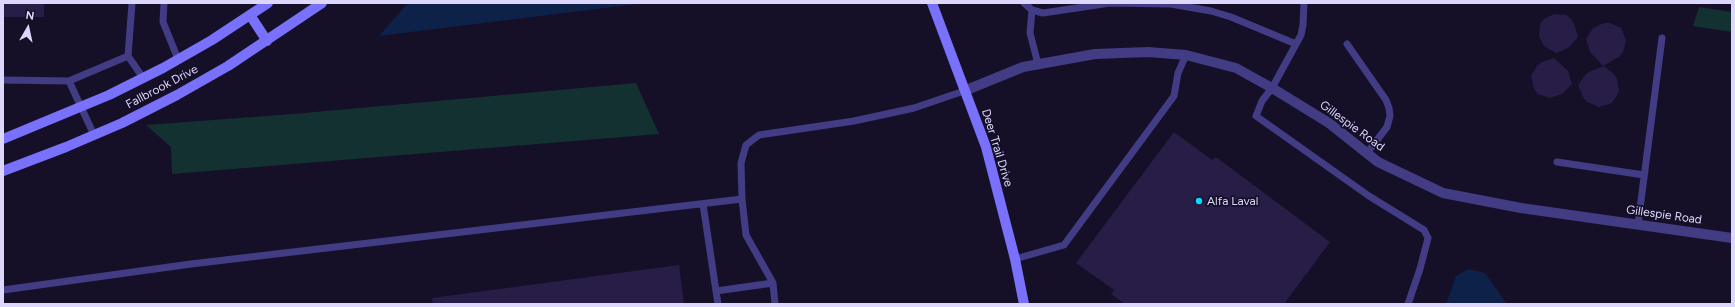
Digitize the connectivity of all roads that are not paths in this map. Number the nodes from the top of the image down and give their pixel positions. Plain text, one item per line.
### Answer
1 (132, 3) edge
2 (164, 3) edge
3 (268, 3) edge
4 (322, 3) edge
5 (932, 3) edge
6 (1024, 3) edge
7 (1304, 3) edge
8 (1032, 10) junction
9 (250, 16) junction
10 (1662, 38) dead end
11 (267, 41) junction
12 (1296, 44) junction
13 (1347, 44) dead end
14 (1186, 55) junction
15 (128, 56) junction
16 (178, 59) junction
17 (1038, 64) junction
18 (143, 78) junction
19 (3, 80) edge
20 (69, 81) junction
21 (1272, 88) junction
22 (964, 90) junction
23 (82, 107) junction
24 (94, 135) junction
25 (3, 139) edge
26 (1367, 153) junction
27 (1557, 162) dead end
28 (3, 171) edge
29 (1644, 175) junction
30 (742, 199) junction
31 (703, 204) junction
32 (1638, 224) junction
33 (1732, 238) edge
34 (1015, 259) junction
35 (773, 283) junction
36 (3, 290) edge
37 (716, 291) junction
38 (718, 304) edge
39 (775, 304) edge
40 (1024, 304) edge
41 (1408, 304) edge

1 - 15 lane
2 - 16 lane
3 - 9 main road, Fallbrook Drive
4 - 11 main road, Fallbrook Drive
5 - 22 main road, Deer Trail Drive
6 - 8 lane
7 - 12 lane
8 - 12 lane
8 - 17 lane
9 - 11 main road
9 - 16 main road, Fallbrook Drive
10 - 29 lane
11 - 24 main road, Fallbrook Drive
12 - 21 lane
13 - 26 lane
14 - 17 street, Gillespie Road
14 - 21 street, Gillespie Road
14 - 34 lane
15 - 18 lane
15 - 20 lane
16 - 18 main road, Fallbrook Drive
17 - 22 street, Gillespie Road
18 - 23 main road, Fallbrook Drive
19 - 20 lane
20 - 23 lane
21 - 26 street, Gillespie Road
21 - 41 lane
22 - 30 lane
22 - 34 main road, Deer Trail Drive
23 - 24 lane
23 - 25 main road, Fallbrook Drive
24 - 28 main road, Fallbrook Drive
26 - 32 street, Gillespie Road
27 - 29 lane
29 - 32 lane
30 - 31 lane
30 - 35 lane
31 - 36 lane
31 - 37 lane
32 - 33 street, Gillespie Road
34 - 40 main road, Deer Trail Drive
35 - 37 lane
35 - 39 lane
37 - 38 lane

